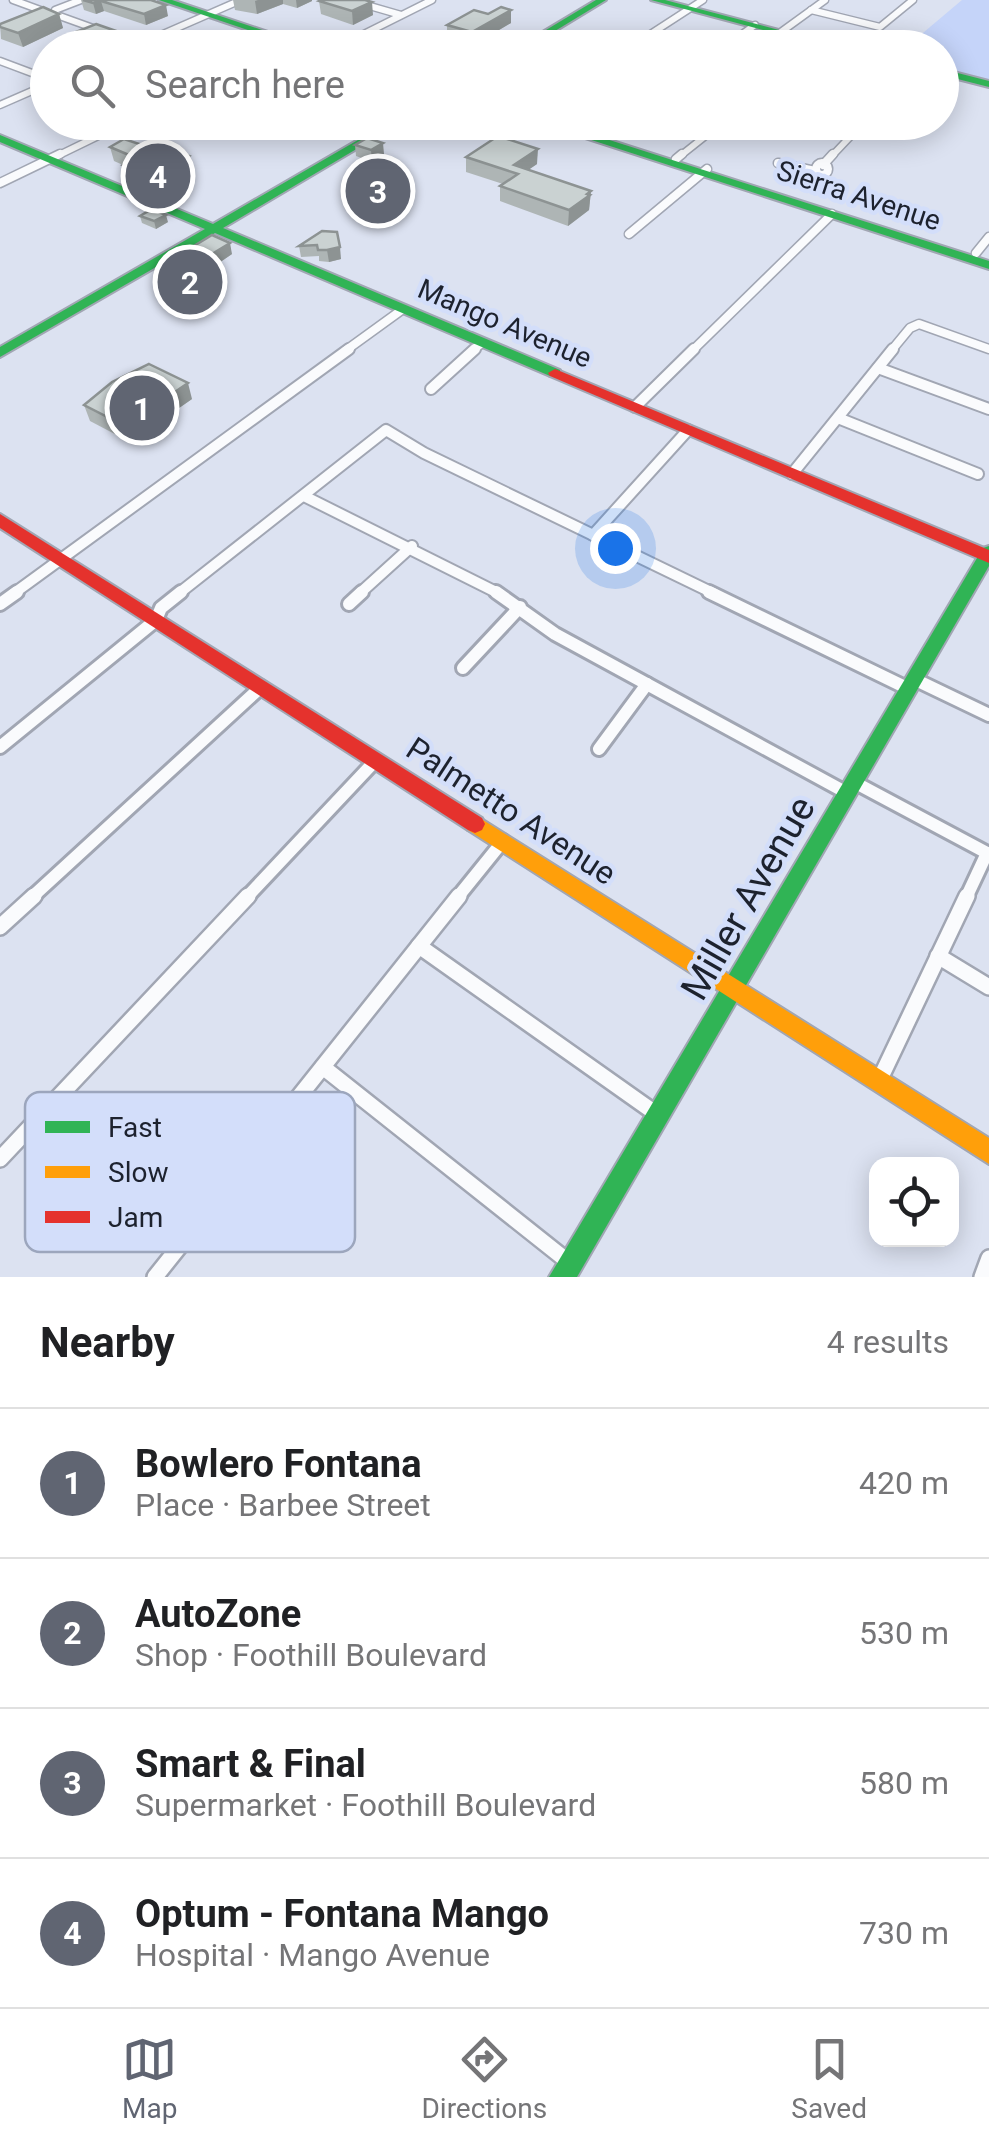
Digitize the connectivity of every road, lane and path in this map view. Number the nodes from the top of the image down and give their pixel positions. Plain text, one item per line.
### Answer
1 (13, 0) edge
2 (81, 0) edge
3 (163, 0) edge
4 (241, 0) edge
5 (349, 0) edge
6 (432, 0) edge
7 (602, 0) edge
8 (655, 0) edge
9 (825, 0) edge
10 (913, 0) edge
11 (696, 4) edge
12 (811, 10) junction
13 (55, 12) junction
14 (207, 14) junction
15 (401, 15) junction
16 (755, 25) junction
17 (99, 30) edge
18 (173, 30) edge
19 (256, 30) edge
20 (371, 30) edge
21 (550, 30) edge
22 (656, 30) edge
23 (748, 30) edge
24 (774, 30) edge
25 (784, 30) edge
26 (0, 61) edge
27 (30, 74) edge
28 (959, 76) edge
29 (989, 84) edge
30 (30, 90) edge
31 (0, 105) edge
32 (0, 138) edge
33 (91, 140) edge
34 (354, 140) edge
35 (365, 140) edge
36 (600, 140) edge
37 (617, 140) edge
38 (700, 140) edge
39 (847, 140) edge
40 (676, 159) junction
41 (50, 160) junction
42 (778, 163) dead end
43 (704, 172) junction
44 (0, 183) edge
45 (832, 214) junction
46 (210, 227) junction
47 (629, 234) dead end
48 (989, 237) edge
49 (985, 259) edge
50 (71, 308) junction
51 (403, 309) junction
52 (482, 343) junction
53 (0, 344) edge
54 (989, 349) edge
55 (0, 353) edge
56 (878, 368) junction
57 (432, 390) dead end
58 (635, 408) junction
59 (989, 409) edge
60 (838, 418) junction
61 (688, 430) junction
62 (792, 474) junction
63 (978, 474) dead end
64 (304, 496) junction
65 (0, 520) edge
66 (593, 535) junction
67 (412, 546) junction
68 (988, 555) edge
69 (62, 559) junction
70 (0, 604) edge
71 (349, 604) dead end
72 (520, 607) junction
73 (156, 620) junction
74 (463, 668) dead end
75 (646, 684) junction
76 (912, 684) junction
77 (261, 687) junction
78 (989, 715) edge
79 (0, 746) edge
80 (599, 748) dead end
81 (376, 760) junction
82 (851, 787) junction
83 (503, 841) junction
84 (988, 854) edge
85 (0, 927) edge
86 (419, 946) junction
87 (938, 956) junction
88 (989, 987) edge
89 (732, 988) junction
90 (322, 1067) junction
91 (879, 1082) junction
92 (62, 1092) edge
93 (302, 1092) edge
94 (352, 1092) edge
95 (355, 1094) edge
96 (658, 1115) junction
97 (25, 1132) edge
98 (989, 1152) edge
99 (0, 1158) edge
100 (174, 1252) edge
101 (989, 1258) edge
102 (566, 1270) edge
103 (154, 1277) edge
104 (982, 1277) edge

1 - 13 street
2 - 13 street
3 - 14 street
4 - 14 street
5 - 15 street
6 - 15 street
7 - 21 street
8 - 11 street
9 - 12 street
10 - 12 street
11 - 16 street
11 - 22 street
12 - 25 street
13 - 17 street
14 - 18 street
14 - 19 street
15 - 20 street
16 - 23 street
16 - 24 street
26 - 27 street
28 - 29 street
30 - 31 street
32 - 41 street, Mango Avenue
33 - 41 street
34 - 46 street
35 - 46 street
36 - 43 street, Sierra Avenue
37 - 40 street, Sierra Avenue
38 - 40 street
39 - 42 street
40 - 43 street, Sierra Avenue
41 - 44 street
41 - 46 street, Mango Avenue
43 - 45 street, Sierra Avenue
43 - 47 street
43 - 49 street, Sierra Avenue
45 - 49 street, Sierra Avenue
45 - 58 street
46 - 50 street
46 - 50 street
46 - 51 street, Mango Avenue
48 - 49 street
50 - 53 street
50 - 55 street
51 - 52 street, Mango Avenue
51 - 69 street
52 - 57 street
52 - 58 street, Mango Avenue
54 - 56 street
56 - 59 street
56 - 60 street
58 - 61 street, Mango Avenue
60 - 62 street
60 - 63 street
61 - 62 street, Mango Avenue
61 - 66 street
62 - 68 street, Mango Avenue
64 - 66 street
64 - 67 street
64 - 73 street
65 - 69 street, Palmetto Avenue
66 - 76 street
67 - 71 street
67 - 72 street
68 - 76 street, Miller Avenue
69 - 70 street
69 - 73 street, Palmetto Avenue
72 - 74 street
72 - 75 street
73 - 77 street, Palmetto Avenue
73 - 79 street
75 - 80 street
75 - 82 street
76 - 78 street
76 - 82 street, Miller Avenue
77 - 81 street, Palmetto Avenue
77 - 85 street
81 - 83 street, Palmetto Avenue
81 - 92 street
82 - 84 street
82 - 89 street, Miller Avenue
83 - 86 street
83 - 89 street, Palmetto Avenue
84 - 87 street
86 - 90 street
86 - 96 street
87 - 88 street
87 - 91 street
89 - 91 street, Palmetto Avenue
89 - 96 street, Miller Avenue
90 - 93 street
90 - 94 street
91 - 98 street, Palmetto Avenue
95 - 102 street
96 - 102 street, Miller Avenue
97 - 99 street
100 - 103 street
101 - 104 street

